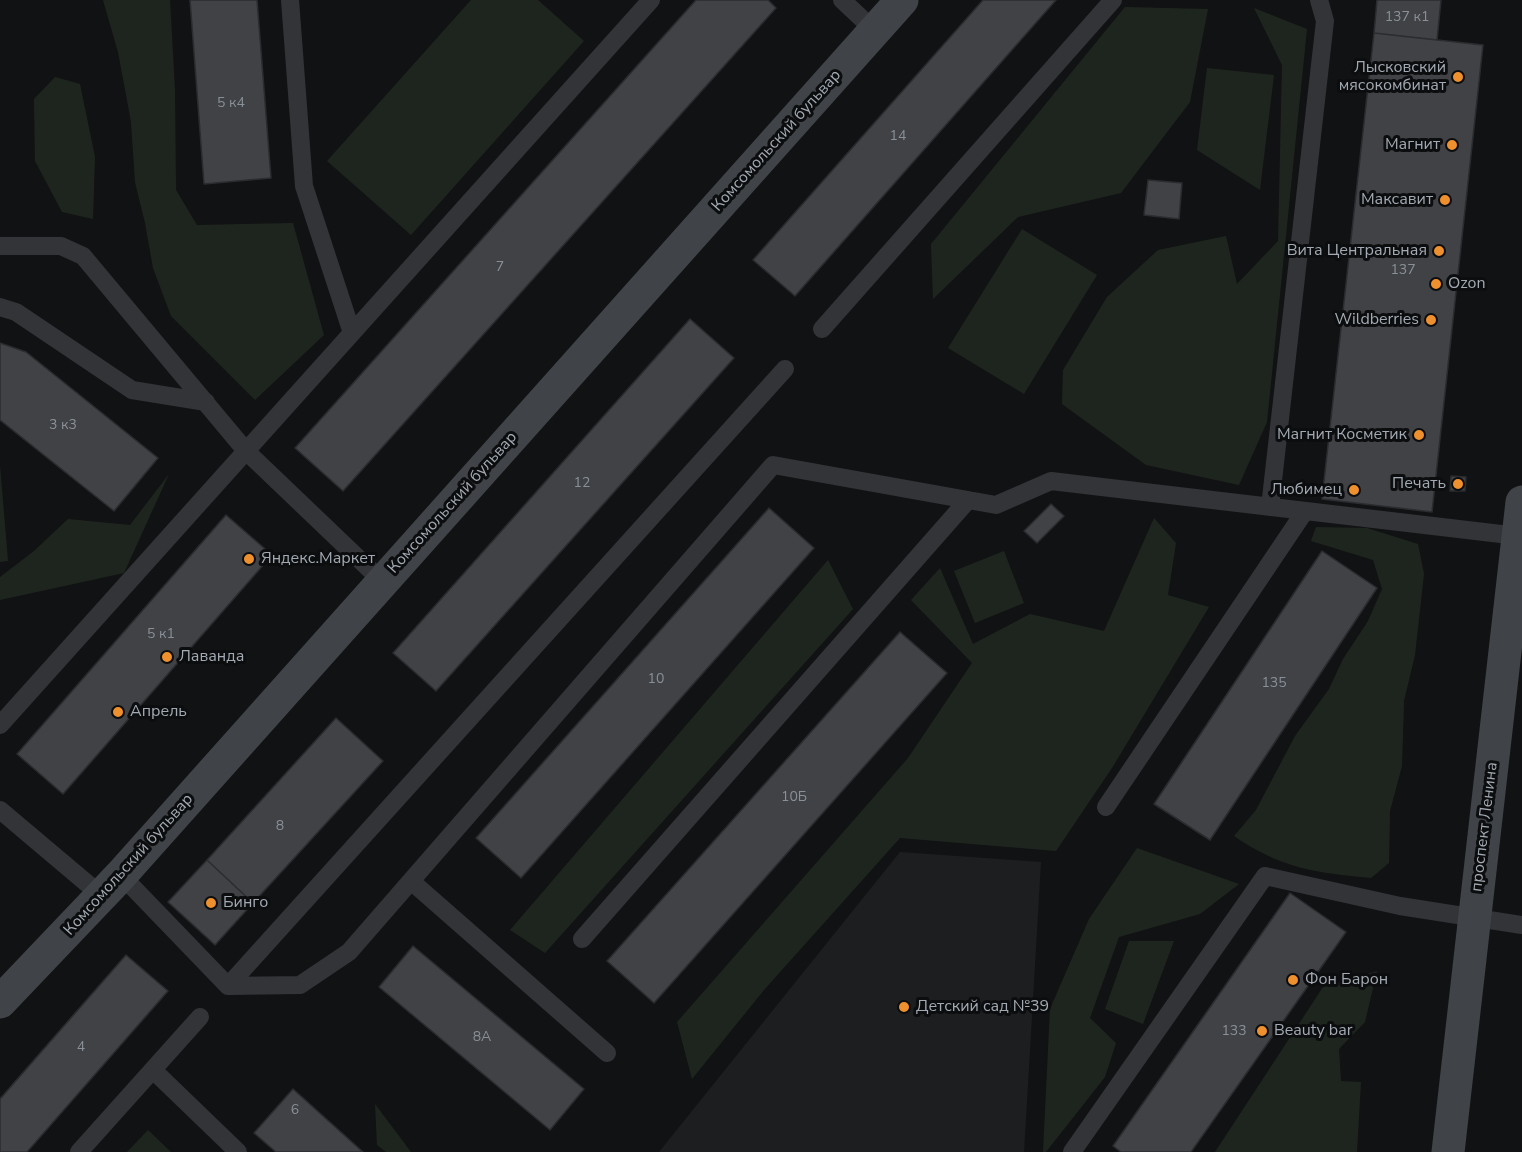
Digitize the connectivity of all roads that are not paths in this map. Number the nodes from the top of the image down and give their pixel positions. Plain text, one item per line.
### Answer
1 (290, 0) edge
2 (651, 0) edge
3 (842, 0) edge
4 (902, 0) edge
5 (1113, 0) edge
6 (1319, 0) edge
7 (875, 31) junction
8 (0, 241) edge
9 (0, 307) edge
10 (822, 329) dead end
11 (352, 333) junction
12 (785, 369) dead end
13 (206, 402) junction
14 (246, 451) junction
15 (968, 500) junction
16 (1522, 501) edge
17 (1270, 507) junction
18 (1305, 511) junction
19 (1519, 547) edge
20 (383, 582) junction
21 (0, 725) edge
22 (1106, 807) dead end
23 (0, 810) edge
24 (411, 881) junction
25 (112, 886) junction
26 (1475, 918) junction
27 (1522, 925) edge
28 (582, 939) dead end
29 (228, 986) junction
30 (0, 1002) edge
31 (200, 1017) dead end
32 (608, 1053) dead end
33 (153, 1070) junction
34 (79, 1152) edge
35 (238, 1152) edge
36 (1072, 1152) edge
37 (1448, 1152) edge

1 - 11 lane
2 - 11 lane
3 - 7 lane
4 - 7 street, Комсомольский бульвар
5 - 10 lane
6 - 17 lane
7 - 20 street, Комсомольский бульвар
8 - 13 lane
9 - 13 lane
11 - 14 lane
12 - 29 lane
13 - 14 lane
14 - 20 lane
14 - 21 lane
15 - 17 lane
15 - 24 lane
15 - 28 lane
16 - 19 street, проспект Ленина
17 - 18 lane
18 - 19 lane
18 - 22 lane
19 - 26 street, проспект Ленина
20 - 25 street, Комсомольский бульвар
23 - 25 lane
24 - 29 lane
24 - 32 lane
25 - 29 lane
25 - 30 street, Комсомольский бульвар
26 - 27 lane
26 - 36 lane
26 - 37 street, проспект Ленина
31 - 33 lane
33 - 34 lane
33 - 35 lane

